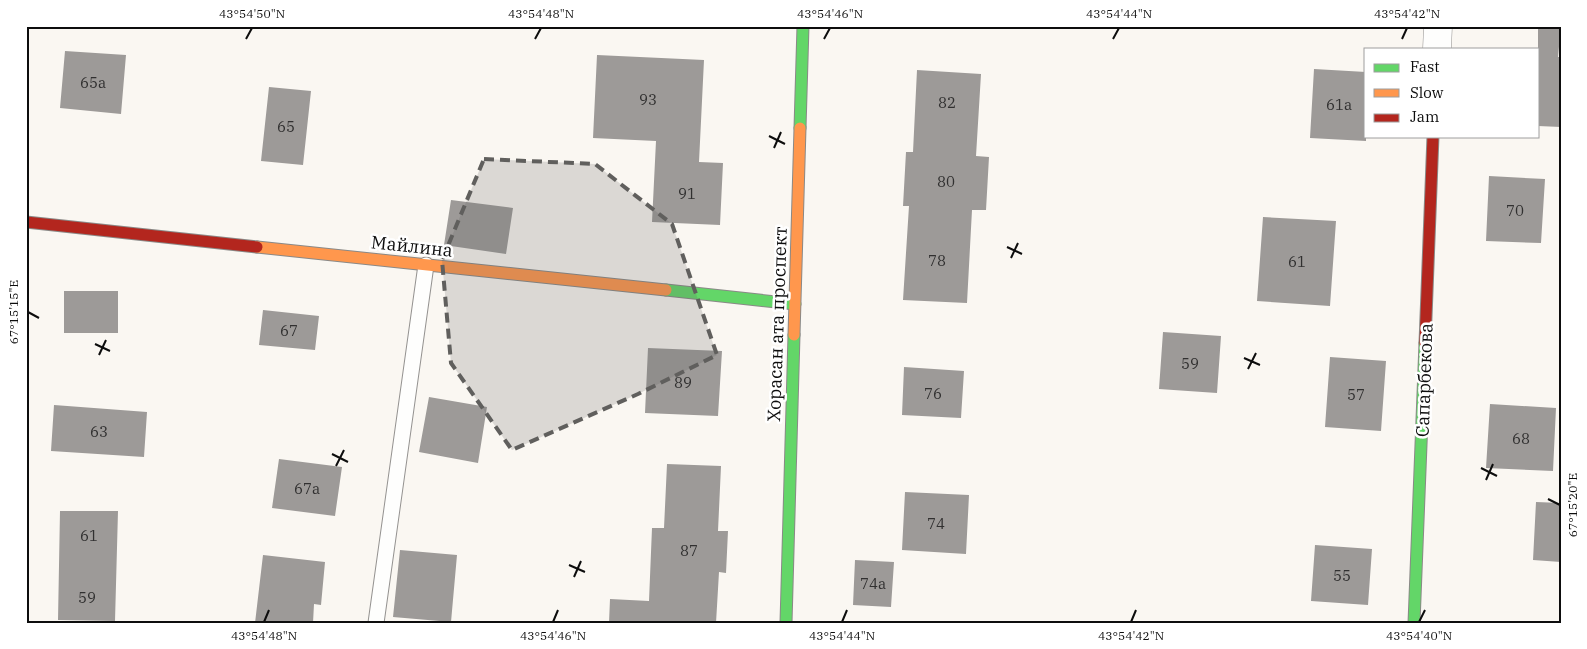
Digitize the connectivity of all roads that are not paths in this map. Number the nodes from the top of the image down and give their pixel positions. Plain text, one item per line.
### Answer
1 (802, 26) edge
2 (1438, 26) edge
3 (1437, 48) edge
4 (1433, 138) edge
5 (26, 222) edge
6 (426, 265) junction
7 (795, 304) junction
8 (376, 623) edge
9 (786, 623) edge
10 (1414, 623) edge

1 - 7 street, Хорасан ата проспект
2 - 3 street
4 - 10 street, Сапарбекова
5 - 6 street, Майлина
6 - 7 street, Майлина
6 - 8 lane
7 - 9 street, Хорасан ата проспект

